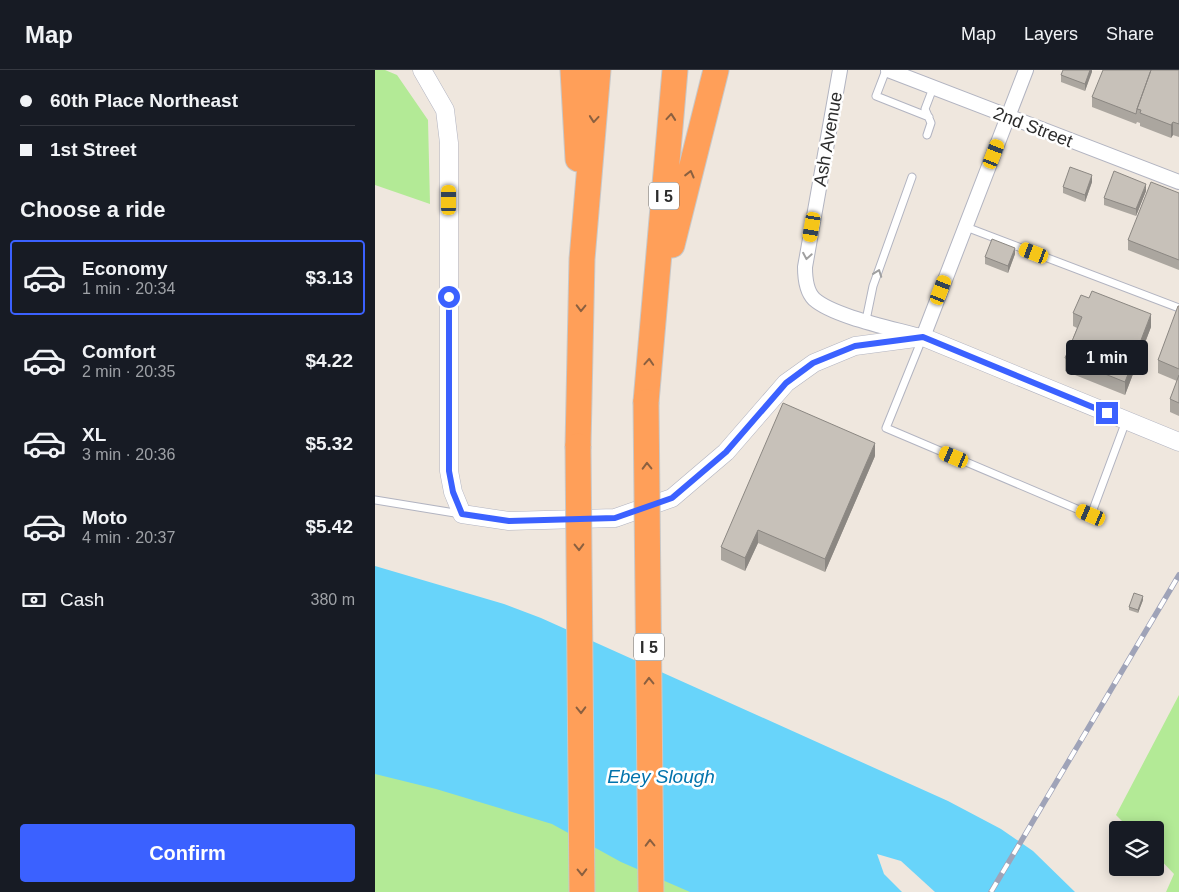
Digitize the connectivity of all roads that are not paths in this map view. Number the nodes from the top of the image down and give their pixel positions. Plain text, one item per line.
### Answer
1 (421, 70) edge
2 (573, 70) edge
3 (598, 70) edge
4 (675, 70) edge
5 (716, 70) edge
6 (840, 70) edge
7 (887, 70) edge
8 (1026, 70) edge
9 (933, 88) junction
10 (1008, 117) junction
11 (930, 120) junction
12 (927, 135) dead end
13 (912, 177) dead end
14 (1179, 182) edge
15 (966, 226) junction
16 (582, 259) junction
17 (1179, 308) edge
18 (866, 320) junction
19 (653, 323) junction
20 (923, 337) junction
21 (1125, 421) junction
22 (1179, 442) edge
23 (375, 500) edge
24 (462, 514) junction
25 (582, 892) edge
26 (651, 892) edge

1 - 24 street
2 - 16 highway
3 -> 16 highway
19 -> 4 highway, I 5
19 -> 5 highway
6 -> 18 street, Ash Avenue
7 - 9 street, 2nd Street
7 - 11 lane
8 - 10 street
9 - 10 street, 2nd Street
9 - 11 lane
10 - 14 street, 2nd Street
10 - 15 street
11 - 12 lane
18 -> 13 lane
15 - 17 lane
15 - 20 street
16 -> 25 highway, bridge
18 - 20 street, Ash Avenue
26 -> 19 highway, I 5, bridge
20 - 21 street
20 - 21 lane
20 - 24 street
21 - 22 street
23 - 24 lane

